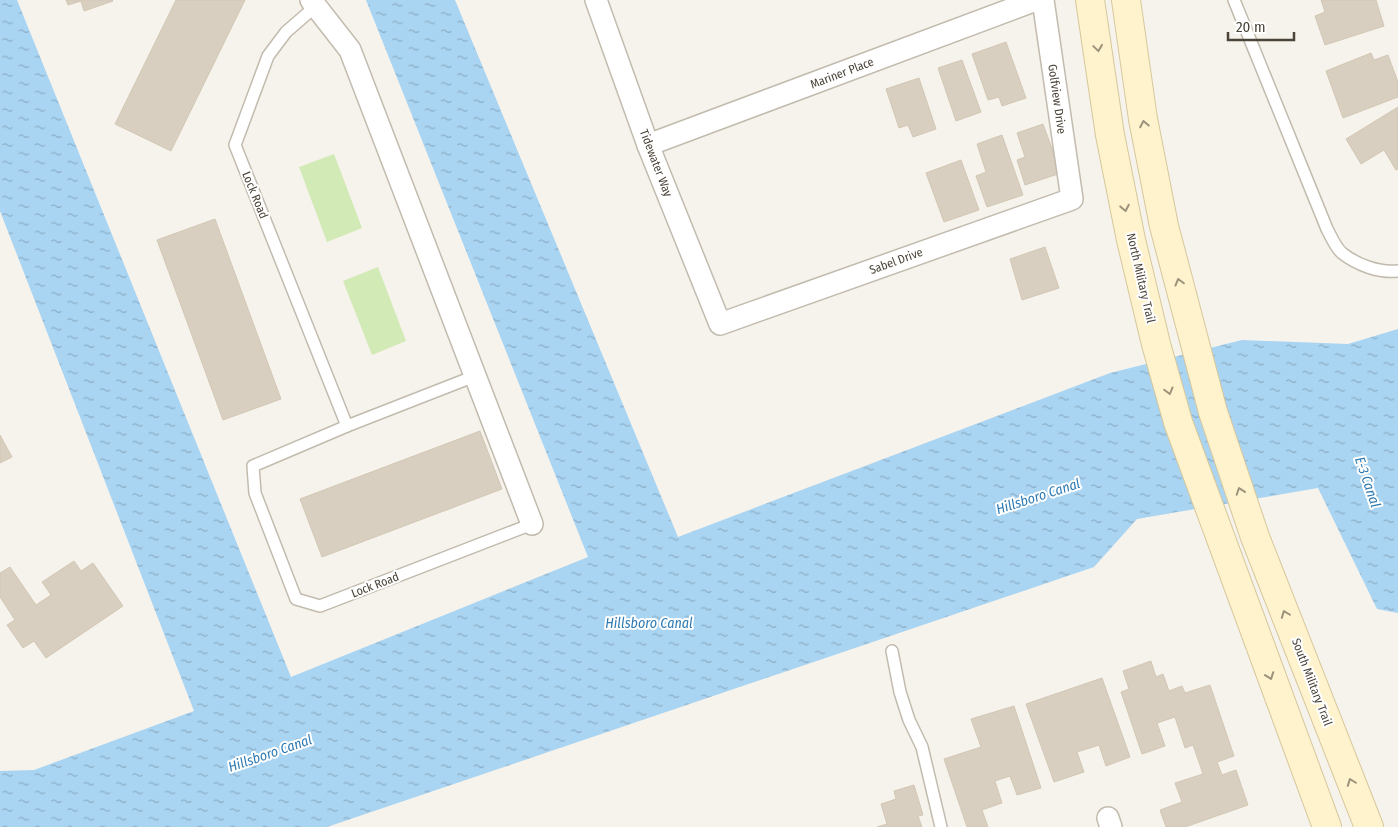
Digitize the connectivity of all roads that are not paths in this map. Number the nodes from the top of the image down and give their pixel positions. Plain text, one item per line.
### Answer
1 (596, 0) edge
2 (1036, 0) edge
3 (1043, 0) edge
4 (1090, 0) edge
5 (1126, 0) edge
6 (1234, 0) edge
7 (314, 3) edge
8 (648, 145) junction
9 (1072, 199) joint
10 (1398, 271) edge
11 (720, 324) joint
12 (475, 376) junction
13 (347, 426) junction
14 (532, 524) joint
15 (892, 651) dead end
16 (941, 827) edge
17 (1327, 827) edge
18 (1369, 827) edge

1 - 8 street, Tidewater Way
2 - 8 street, Mariner Place
3 - 9 street, Golfview Drive
4 -> 17 street, North Military Trail
18 -> 5 street, South Military Trail
6 - 10 lane
7 - 12 street, Lock Road
7 - 13 lane, Lock Road
8 - 11 street, Tidewater Way
9 - 11 street, Sabel Drive
12 - 13 lane, Lock Road
12 - 14 street, Lock Road
13 - 14 lane, Lock Road
15 - 16 lane

